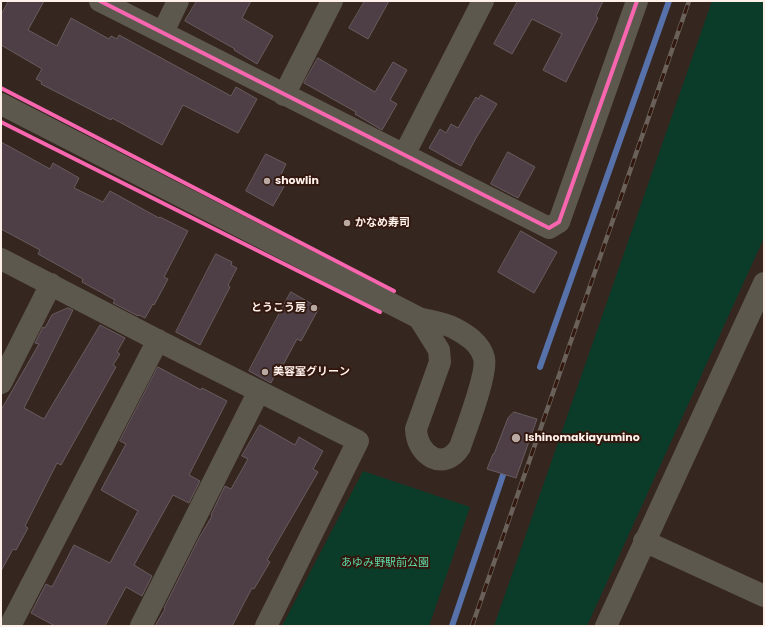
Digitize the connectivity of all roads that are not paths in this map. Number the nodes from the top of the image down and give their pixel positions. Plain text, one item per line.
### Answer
1 (100, 1) edge
2 (178, 1) edge
3 (332, 1) edge
4 (483, 1) edge
5 (637, 1) edge
6 (162, 32) junction
7 (284, 95) junction
8 (1, 104) edge
9 (404, 155) junction
10 (1, 259) edge
11 (764, 283) edge
12 (51, 284) junction
13 (419, 318) junction
14 (158, 340) junction
15 (474, 342) junction
16 (440, 354) junction
17 (1, 383) edge
18 (259, 391) junction
19 (644, 541) junction
20 (764, 596) edge
21 (10, 626) edge
22 (141, 626) edge
23 (266, 626) edge
24 (606, 626) edge

1 - 6 street
2 - 6 street
3 - 7 street
4 - 9 street
5 - 9 street
6 - 7 street
7 - 9 street
8 - 13 street
10 - 12 street
11 - 19 street
12 - 14 street
12 - 17 street
13 - 15 street
13 - 16 street
14 - 18 street
14 - 21 street
15 - 16 street
15 - 16 street
18 - 22 street
18 - 23 street
19 - 20 street
19 - 24 street

